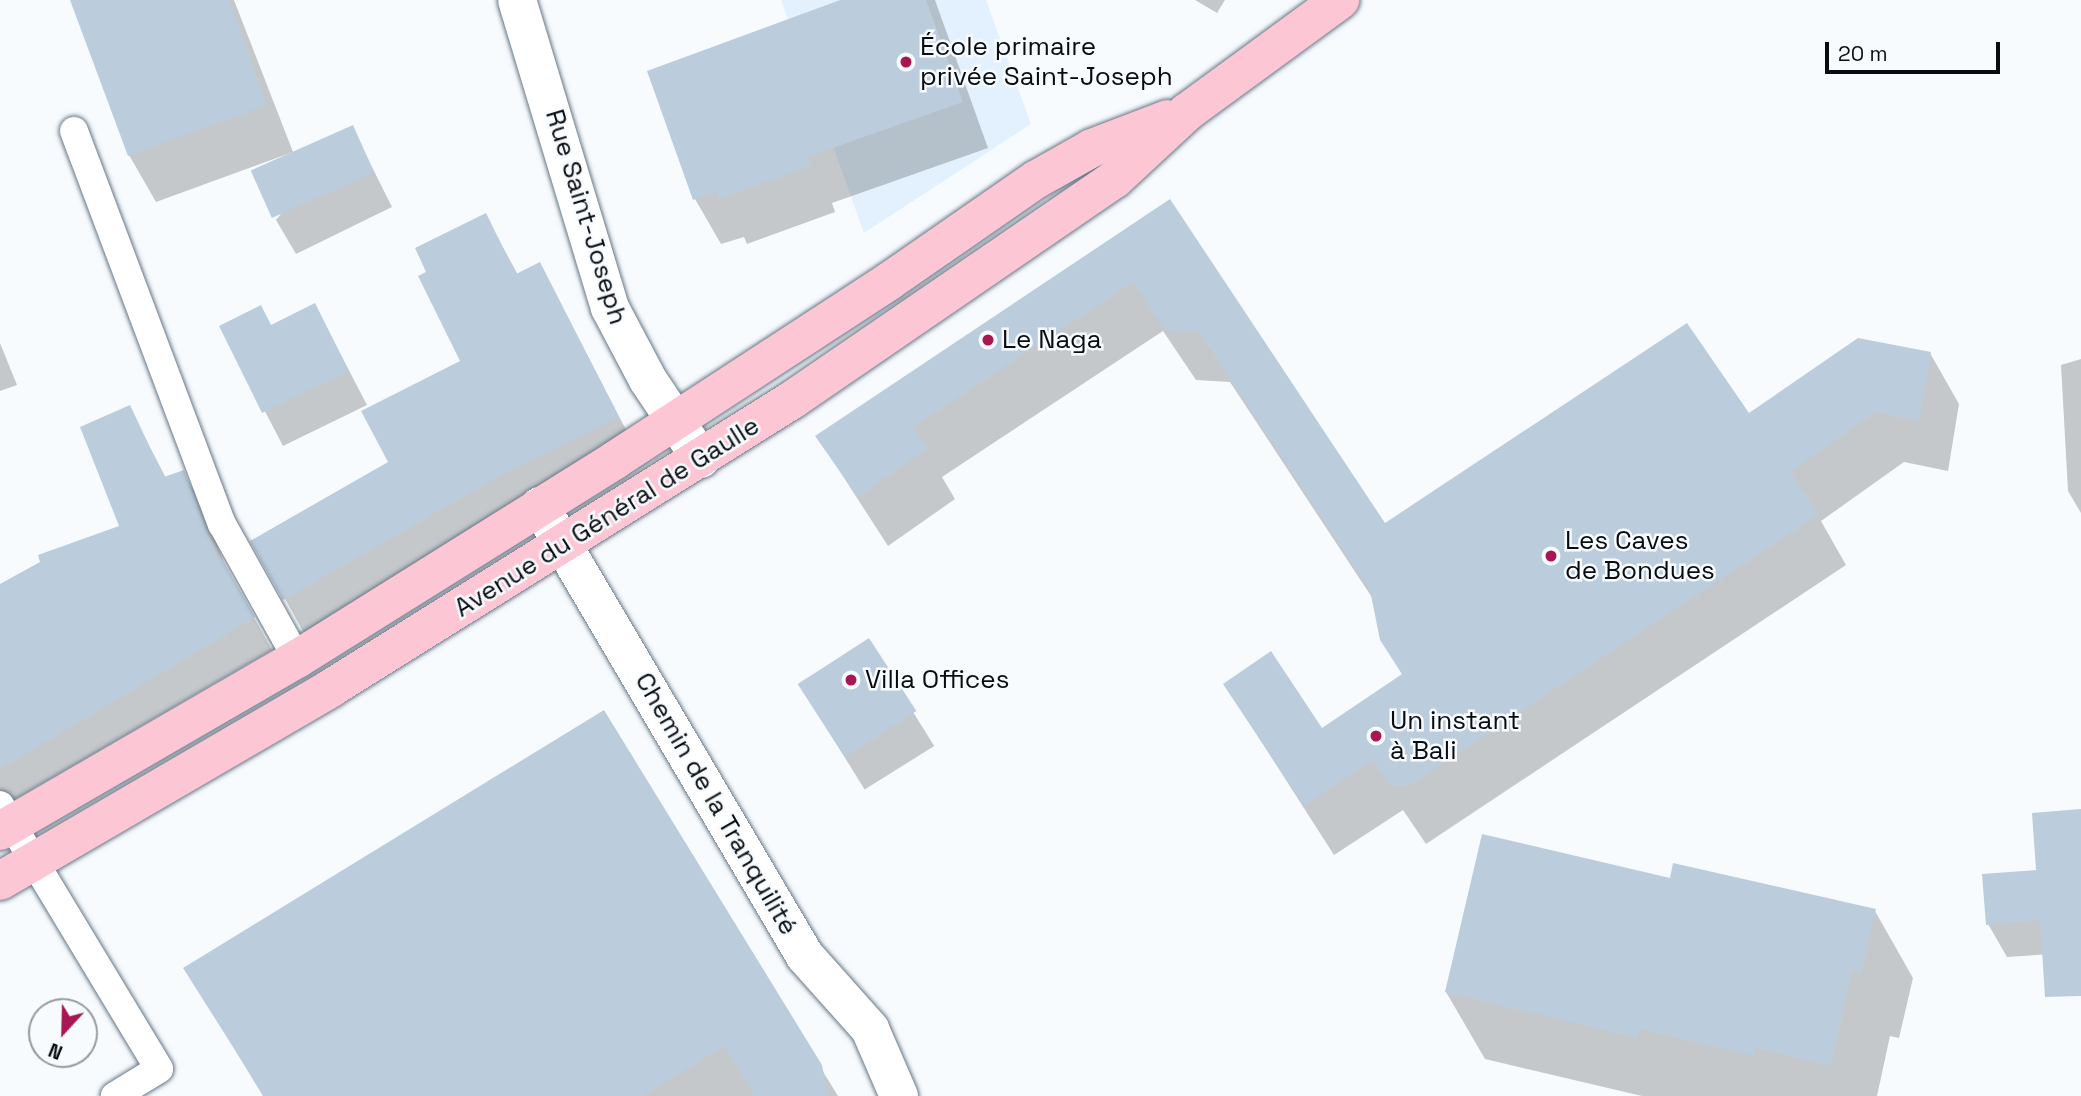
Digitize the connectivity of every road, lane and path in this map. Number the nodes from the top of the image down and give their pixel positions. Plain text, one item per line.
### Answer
1 (517, 0) edge
2 (1340, 0) edge
3 (1187, 112) junction
4 (74, 131) dead end
5 (676, 422) junction
6 (701, 459) junction
7 (540, 506) junction
8 (565, 545) junction
9 (297, 659) junction
10 (4, 820) edge
11 (34, 862) junction
12 (0, 881) edge
13 (115, 1096) edge
14 (899, 1096) edge

1 - 5 street, Rue Saint-Joseph
2 - 3 main road, Avenue du Général de Gaulle
3 - 5 main road, Avenue du Général de Gaulle
3 - 6 main road, Avenue du Général de Gaulle
4 - 9 lane
5 - 6 street, Rue Saint-Joseph
5 - 7 main road, Avenue du Général de Gaulle
6 - 8 main road, Avenue du Général de Gaulle
7 - 8 street, Chemin de la Tranquilité
7 - 9 main road, Avenue du Général de Gaulle
8 - 11 main road, Avenue du Général de Gaulle
8 - 14 street, Chemin de la Tranquilité
9 - 10 main road, Avenue du Général de Gaulle
10 - 11 lane
11 - 12 main road, Avenue du Général de Gaulle
11 - 13 lane

